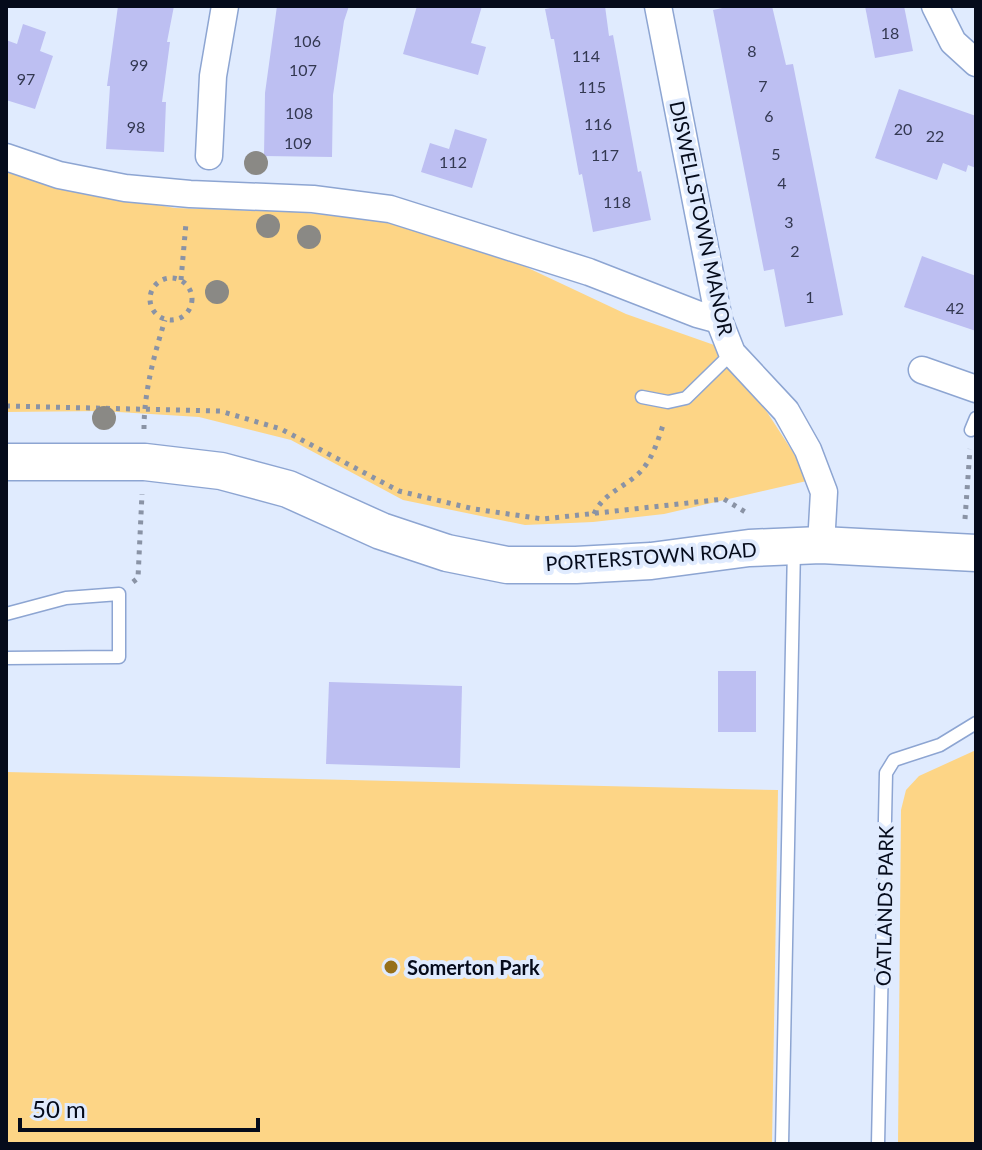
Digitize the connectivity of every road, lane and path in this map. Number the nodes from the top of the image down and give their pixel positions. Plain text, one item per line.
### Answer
1 (225, 6) edge
2 (658, 6) edge
3 (935, 6) edge
4 (976, 63) edge
5 (209, 156) dead end
6 (6, 157) edge
7 (165, 320) joint
8 (719, 320) junction
9 (732, 353) junction
10 (922, 370) dead end
11 (976, 389) edge
12 (642, 397) dead end
13 (668, 402) junction
14 (6, 406) edge
15 (974, 424) edge
16 (6, 462) edge
17 (594, 514) junction
18 (808, 545) junction
19 (969, 552) edge
20 (6, 614) edge
21 (6, 658) edge
22 (976, 723) edge
23 (782, 1144) edge
24 (878, 1144) edge

1 - 5 street
2 - 8 street, DISWELLSTOWN MANOR
3 - 4 street
6 - 8 street
7 - 7 path
8 - 9 street, DISWELLSTOWN MANOR
9 - 13 lane
9 - 18 street, DISWELLSTOWN MANOR
10 - 11 street
12 - 13 lane
13 - 17 path
14 - 17 path
15 - 19 path
16 - 18 street, PORTERSTOWN ROAD
17 - 18 path
18 - 19 street, PORTERSTOWN ROAD
18 - 23 lane
20 - 21 lane
22 - 24 lane, OATLANDS PARK

